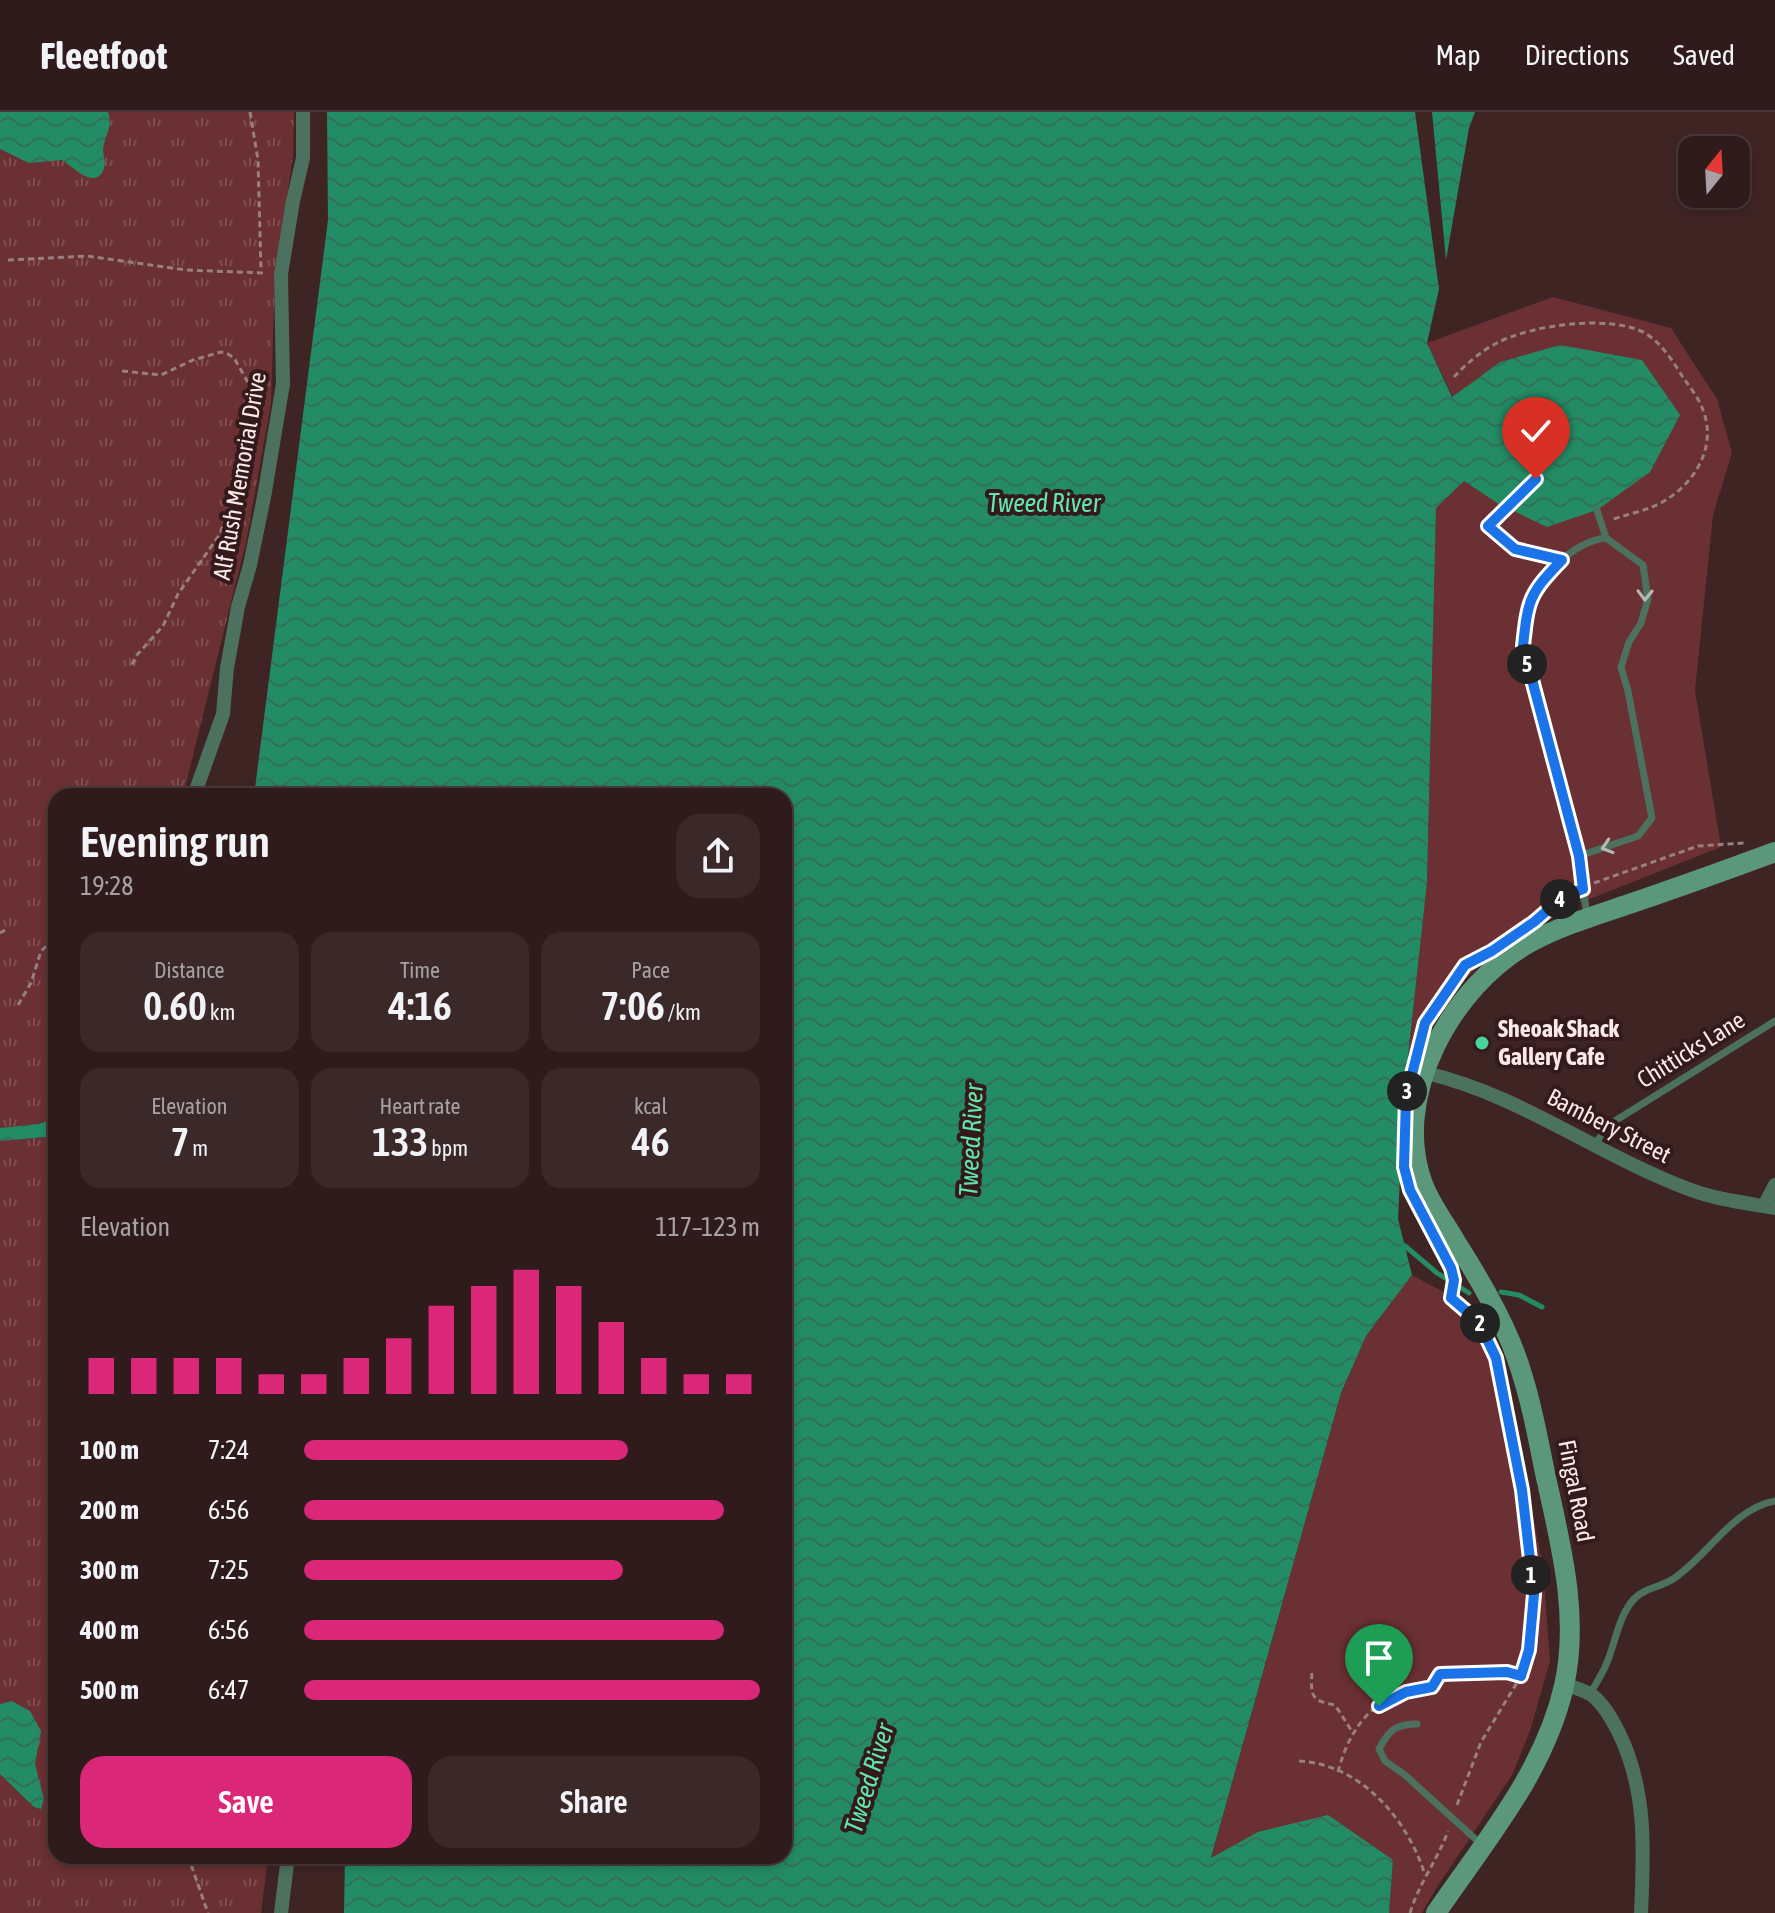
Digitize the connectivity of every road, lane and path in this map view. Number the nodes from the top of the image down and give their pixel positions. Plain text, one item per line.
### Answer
1 (250, 112) edge
2 (303, 112) edge
3 (8, 260) dead end
4 (261, 272) junction
5 (281, 289) junction
6 (122, 371) dead end
7 (1454, 377) dead end
8 (1536, 479) dead end
9 (1597, 510) dead end
10 (1600, 523) junction
11 (1606, 538) junction
12 (1562, 560) junction
13 (132, 665) dead end
14 (197, 788) edge
15 (1753, 842) dead end
16 (1775, 852) edge
17 (1579, 856) junction
18 (1583, 889) junction
19 (1587, 919) junction
20 (1534, 922) dead end
21 (48, 945) edge
22 (1476, 960) dead end
23 (1449, 988) dead end
24 (18, 1005) dead end
25 (1775, 1021) edge
26 (1426, 1073) junction
27 (1594, 1145) junction
28 (1775, 1185) edge
29 (1769, 1207) edge
30 (1451, 1268) dead end
31 (1483, 1329) dead end
32 (1496, 1358) dead end
33 (1775, 1501) edge
34 (1312, 1673) dead end
35 (1521, 1676) junction
36 (1564, 1684) junction
37 (1590, 1694) junction
38 (1417, 1724) dead end
39 (1353, 1733) junction
40 (1299, 1761) dead end
41 (1338, 1772) junction
42 (1453, 1818) junction
43 (1482, 1845) junction
44 (191, 1864) edge
45 (287, 1864) edge
46 (1425, 1875) junction
47 (208, 1913) edge
48 (281, 1913) edge
49 (1410, 1913) edge
50 (1436, 1913) edge
51 (1641, 1913) edge

1 - 4 path
2 - 5 street, Alf Rush Memorial Drive
3 - 4 path
4 - 5 path
5 - 14 street, Alf Rush Memorial Drive
6 - 13 path
7 - 10 path
8 - 12 path
9 - 10 lane
10 - 11 lane
11 - 12 lane
11 -> 17 lane
12 - 17 lane
15 - 18 path
16 - 19 street, Fingal Road
17 - 18 lane
18 - 19 lane
18 - 20 path
19 - 26 street, Fingal Road
21 - 24 path
22 - 23 path
25 - 27 lane, Chitticks Lane
26 - 27 street, Bambery Street
26 - 36 street, Fingal Road
27 - 29 street, Bambery Street
28 - 29 street
30 - 31 path
32 - 35 path
33 - 37 lane
34 - 39 path
35 - 39 path
35 - 42 path
36 - 37 street
36 - 43 street, Fingal Road
37 - 51 street
38 - 42 lane
39 - 41 path
40 - 41 path
41 - 46 path
42 - 43 lane
42 - 46 path
43 - 50 street, Fingal Road
44 - 47 path
45 - 48 street
46 - 49 path

